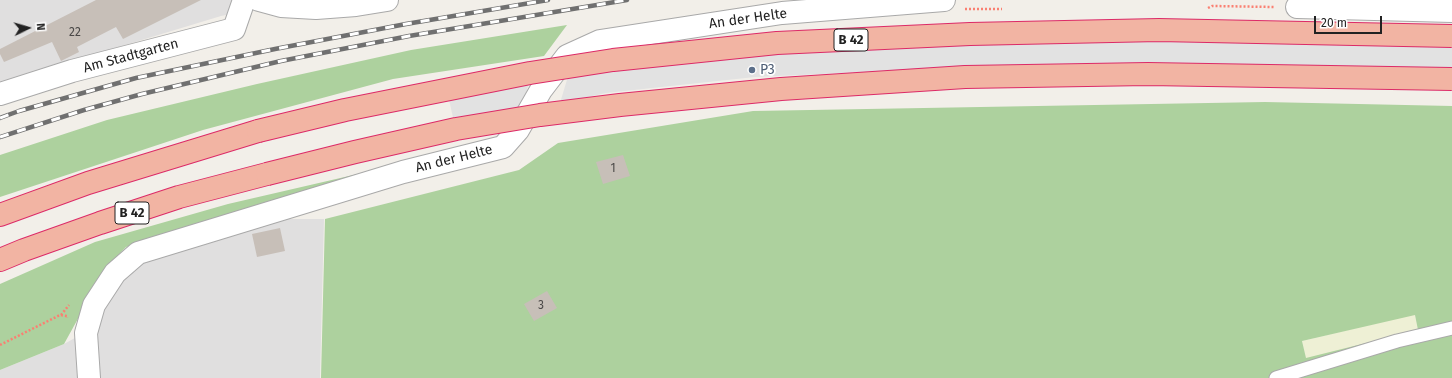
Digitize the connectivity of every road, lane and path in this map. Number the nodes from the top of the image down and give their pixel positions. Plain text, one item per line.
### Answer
1 (244, 0) edge
2 (259, 0) edge
3 (387, 0) edge
4 (944, 0) edge
5 (1297, 7) dead end
6 (1452, 11) edge
7 (1452, 36) edge
8 (1452, 79) edge
9 (0, 94) edge
10 (0, 215) edge
11 (0, 260) edge
12 (69, 323) dead end
13 (1452, 328) edge
14 (0, 345) edge
15 (89, 378) edge
16 (1276, 378) edge

1 - 9 street, Am Stadtgarten
2 - 3 street
4 - 15 street, An der Helte
5 - 6 street
7 - 10 highway, B 42, bridge
8 - 11 highway, B 42, bridge
12 - 14 path
13 - 16 lane

